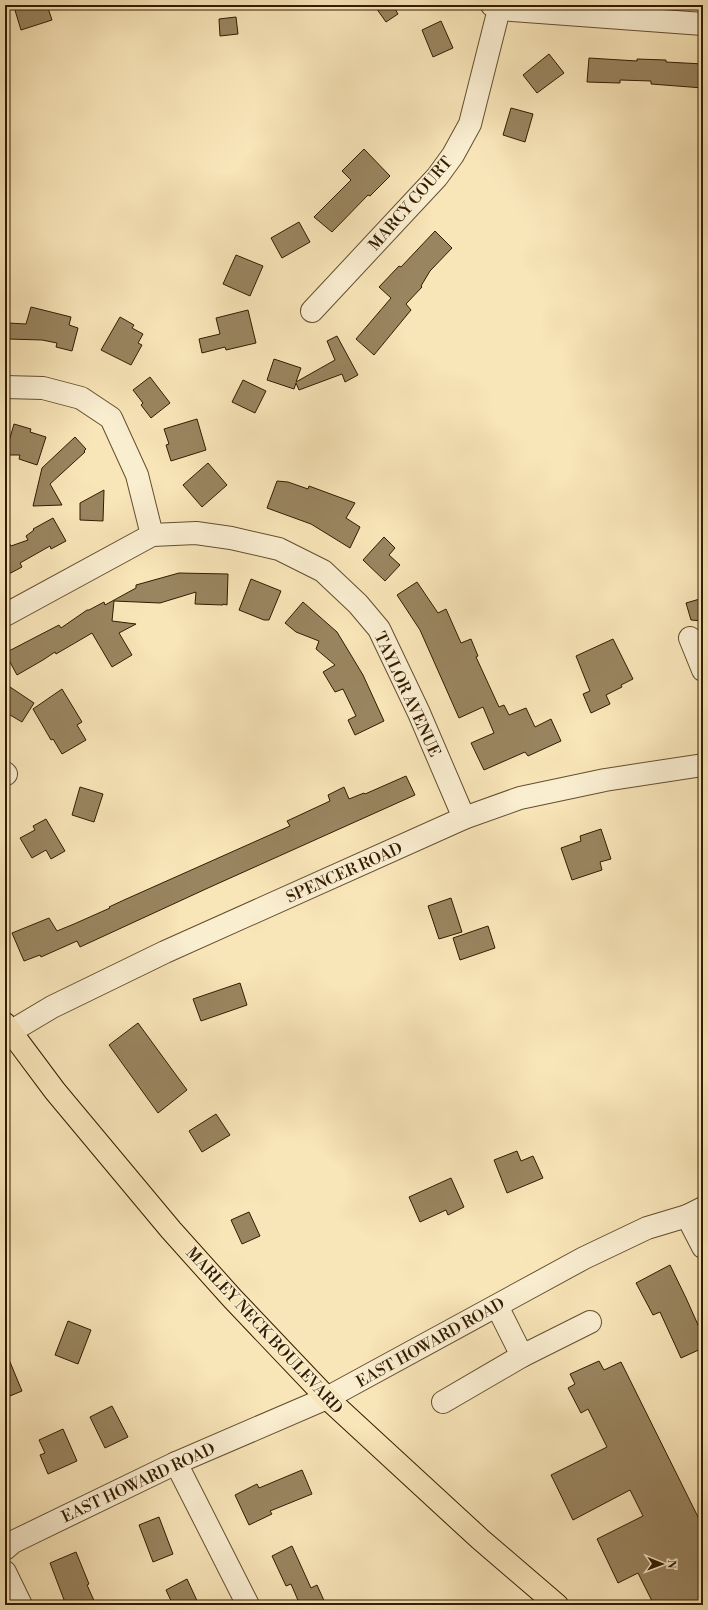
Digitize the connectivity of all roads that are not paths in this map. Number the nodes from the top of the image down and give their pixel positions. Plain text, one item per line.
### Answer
1 (496, 7) edge
2 (703, 24) edge
3 (312, 311) dead end
4 (5, 387) edge
5 (152, 535) junction
6 (5, 615) edge
7 (690, 638) dead end
8 (703, 670) edge
9 (703, 766) edge
10 (464, 818) junction
11 (7, 1030) edge
12 (695, 1212) edge
13 (703, 1247) edge
14 (497, 1306) junction
15 (590, 1322) dead end
16 (522, 1356) junction
17 (327, 1398) junction
18 (442, 1402) dead end
19 (176, 1463) junction
20 (5, 1549) edge
21 (5, 1572) edge
22 (21, 1605) edge
23 (248, 1605) edge
24 (557, 1605) edge

1 - 2 street
1 - 3 street, MARCY COURT
4 - 5 street
5 - 6 street, TAYLOR AVENUE
5 - 10 street, TAYLOR AVENUE
7 - 8 street
9 - 10 street, SPENCER ROAD
10 - 11 street, SPENCER ROAD
11 - 17 main road, MARLEY NECK BOULEVARD
12 - 13 street
12 - 14 street, EAST HOWARD ROAD
14 - 16 street
14 - 17 street, EAST HOWARD ROAD
15 - 16 street
16 - 18 street
17 - 19 street, EAST HOWARD ROAD
17 - 24 main road, MARLEY NECK BOULEVARD
19 - 20 street, EAST HOWARD ROAD
19 - 23 street
21 - 22 street

